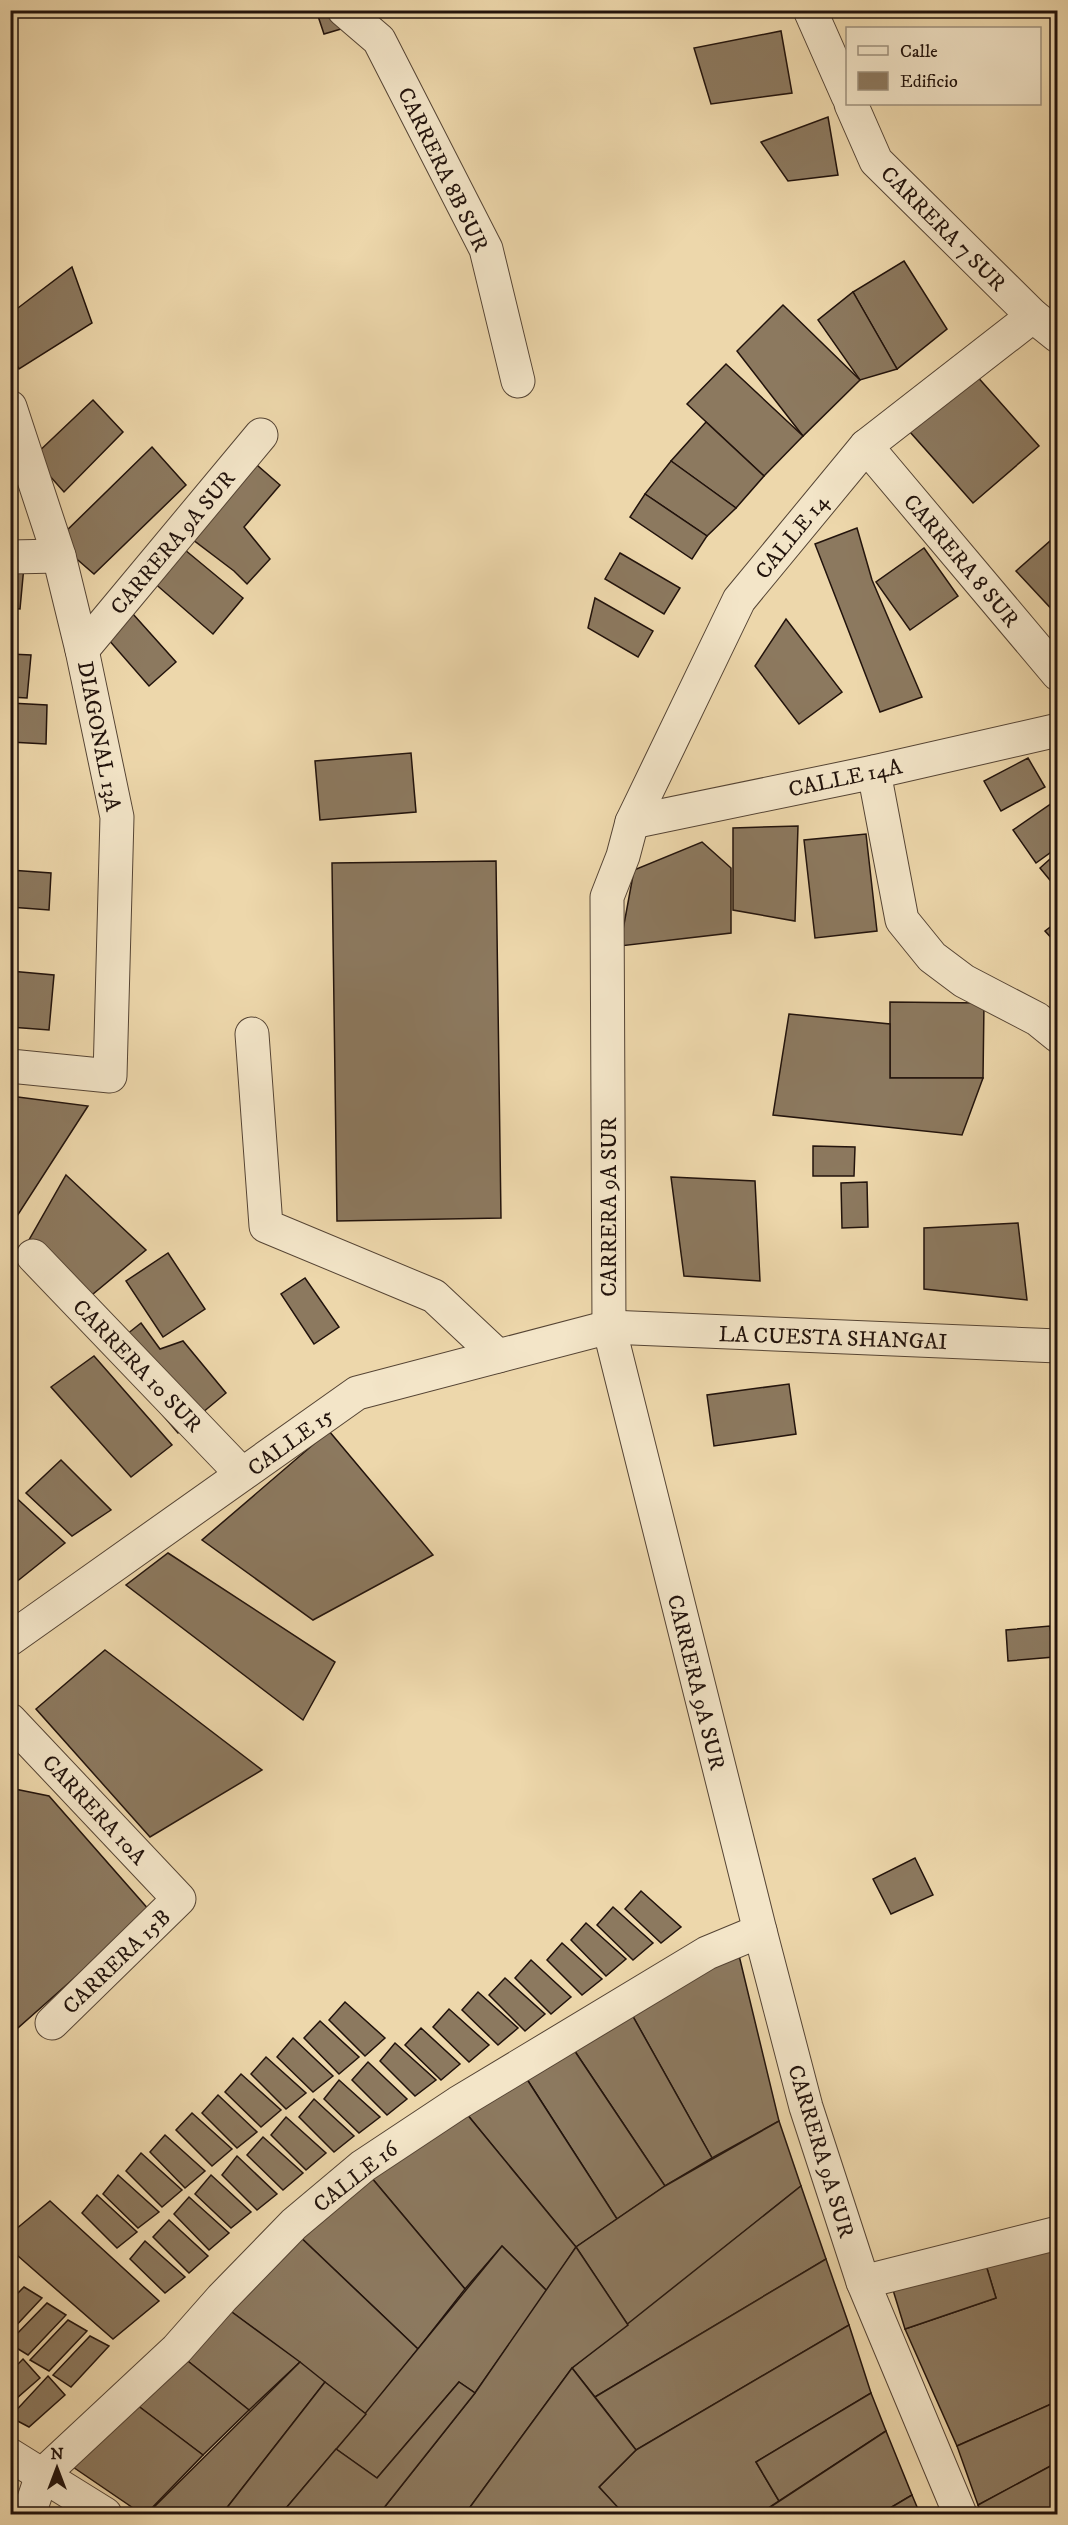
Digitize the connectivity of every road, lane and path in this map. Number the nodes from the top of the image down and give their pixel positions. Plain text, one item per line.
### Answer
1 (344, 10) edge
2 (810, 10) edge
3 (846, 91) edge
4 (851, 105) edge
5 (1045, 326) edge
6 (518, 381) dead end
7 (10, 407) edge
8 (261, 435) dead end
9 (866, 446) junction
10 (59, 556) junction
11 (10, 557) edge
12 (82, 650) junction
13 (1058, 674) edge
14 (1058, 730) edge
15 (874, 772) junction
16 (632, 822) junction
17 (252, 1034) dead end
18 (1058, 1036) edge
19 (10, 1066) edge
20 (33, 1256) dead end
21 (609, 1328) junction
22 (1058, 1346) edge
23 (498, 1356) junction
24 (242, 1474) junction
25 (10, 1639) edge
26 (10, 1720) edge
27 (179, 1899) joint
28 (760, 1931) junction
29 (52, 2023) dead end
30 (1058, 2233) edge
31 (863, 2282) junction
32 (10, 2455) edge
33 (42, 2475) junction
34 (29, 2514) edge
35 (105, 2514) edge
36 (960, 2514) edge

1 - 6 street, CARRERA 8B SUR
2 - 3 street
4 - 5 street, CARRERA 7 SUR
5 - 9 street, CALLE 14
7 - 10 street, DIAGONAL 13A
8 - 12 street, CARRERA 9A SUR
9 - 13 street, CARRERA 8 SUR
9 - 16 street, CALLE 14
10 - 11 street
10 - 12 street, DIAGONAL 13A
12 - 19 street, DIAGONAL 13A
14 - 15 street, CALLE 14A
15 - 16 street, CALLE 14A
15 - 18 street
16 - 21 street, CARRERA 9A SUR
17 - 23 street
20 - 24 street, CARRERA 10 SUR
21 - 22 street, LA CUESTA SHANGAI
21 - 23 street, CALLE 15
21 - 28 street, CARRERA 9A SUR
23 - 24 street, CALLE 15
24 - 25 street, CALLE 15
26 - 27 street, CARRERA 10A
27 - 29 street, CARRERA 15B
28 - 31 street, CARRERA 9A SUR
28 - 33 street, CALLE 16
30 - 31 street
31 - 36 street, CARRERA 9A SUR
32 - 33 street
33 - 34 street, CALLE 16
33 - 35 street

